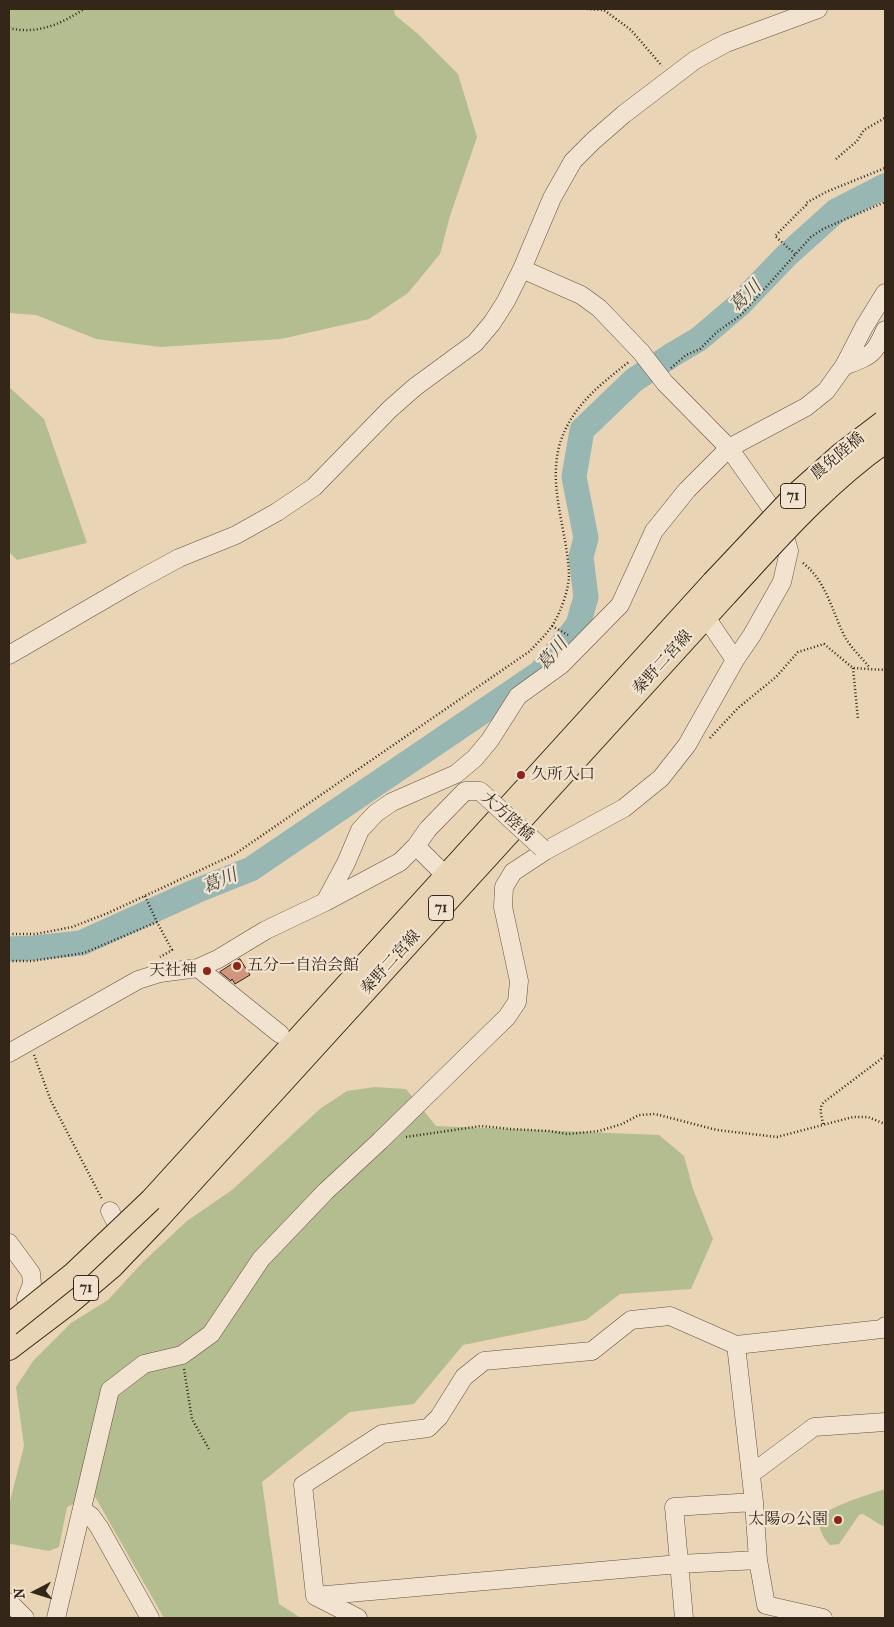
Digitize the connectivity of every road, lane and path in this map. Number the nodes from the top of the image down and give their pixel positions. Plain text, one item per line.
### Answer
1 (84, 9) edge
2 (587, 9) edge
3 (818, 9) edge
4 (9, 28) edge
5 (671, 78) junction
6 (885, 118) edge
7 (836, 159) dead end
8 (885, 168) edge
9 (885, 202) edge
10 (795, 254) junction
11 (522, 269) junction
12 (885, 293) edge
13 (885, 330) edge
14 (642, 353) junction
15 (844, 366) junction
16 (659, 375) junction
17 (884, 428) edge
18 (729, 448) junction
19 (789, 551) junction
20 (719, 588) joint
21 (701, 609) junction
22 (9, 655) edge
23 (735, 660) junction
24 (853, 668) junction
25 (870, 668) junction
26 (885, 670) edge
27 (858, 719) dead end
28 (706, 742) dead end
29 (416, 846) junction
30 (544, 850) junction
31 (446, 876) junction
32 (146, 896) junction
33 (325, 902) junction
34 (9, 934) edge
35 (9, 961) edge
36 (198, 968) junction
37 (280, 1034) dead end
38 (29, 1042) junction
39 (9, 1053) edge
40 (885, 1056) edge
41 (823, 1124) junction
42 (885, 1124) edge
43 (380, 1141) junction
44 (106, 1204) joint
45 (154, 1210) junction
46 (9, 1243) edge
47 (9, 1325) edge
48 (885, 1326) edge
49 (736, 1345) junction
50 (9, 1349) edge
51 (184, 1367) dead end
52 (885, 1422) edge
53 (209, 1449) dead end
54 (751, 1474) junction
55 (754, 1502) junction
56 (82, 1510) junction
57 (758, 1560) junction
58 (679, 1564) junction
59 (316, 1596) junction
60 (9, 1602) edge
61 (25, 1618) edge
62 (56, 1618) edge
63 (150, 1618) edge
64 (358, 1618) edge
65 (684, 1618) edge
66 (823, 1618) edge

1 - 4 path
2 - 5 path
3 - 5 street
5 - 11 street
6 - 7 path
8 - 10 path
9 - 10 path
10 - 16 path
11 - 14 street
11 - 22 street
12 - 15 street
13 - 15 street
14 - 16 street
14 - 32 path
15 - 18 street
16 - 18 street
17 - 20 main road, 農免陸橋 / 71, bridge
18 - 19 street
18 - 33 street
19 - 23 street
19 - 25 path
20 - 21 main road, 秦野二宮線 / 71
21 - 23 street
21 - 31 main road, 秦野二宮線 / 71
21 - 45 main road, 秦野二宮線 / 71
23 - 30 street
24 - 25 path
24 - 27 path
24 - 28 path
25 - 26 path
29 - 30 street, 大方陸橋, bridge
29 - 31 street
29 - 33 street, 大方陸橋
30 - 43 street
31 - 45 main road, 秦野二宮線 / 71
32 - 34 path
32 - 35 path
33 - 36 street, 大方陸橋
36 - 37 street
36 - 38 street, 大方陸橋
38 - 39 street, 大方陸橋
38 - 44 path
40 - 41 path
41 - 42 path
41 - 43 path
43 - 56 street
44 - 46 street
45 - 47 main road, 71, bridge
45 - 50 main road, 71
48 - 49 street
49 - 54 street
49 - 59 street
51 - 53 path
52 - 54 street
54 - 55 street
55 - 57 street
55 - 58 street
56 - 62 street
56 - 63 street
57 - 58 street
57 - 66 street
58 - 59 street
58 - 65 street
59 - 64 street
60 - 61 street

